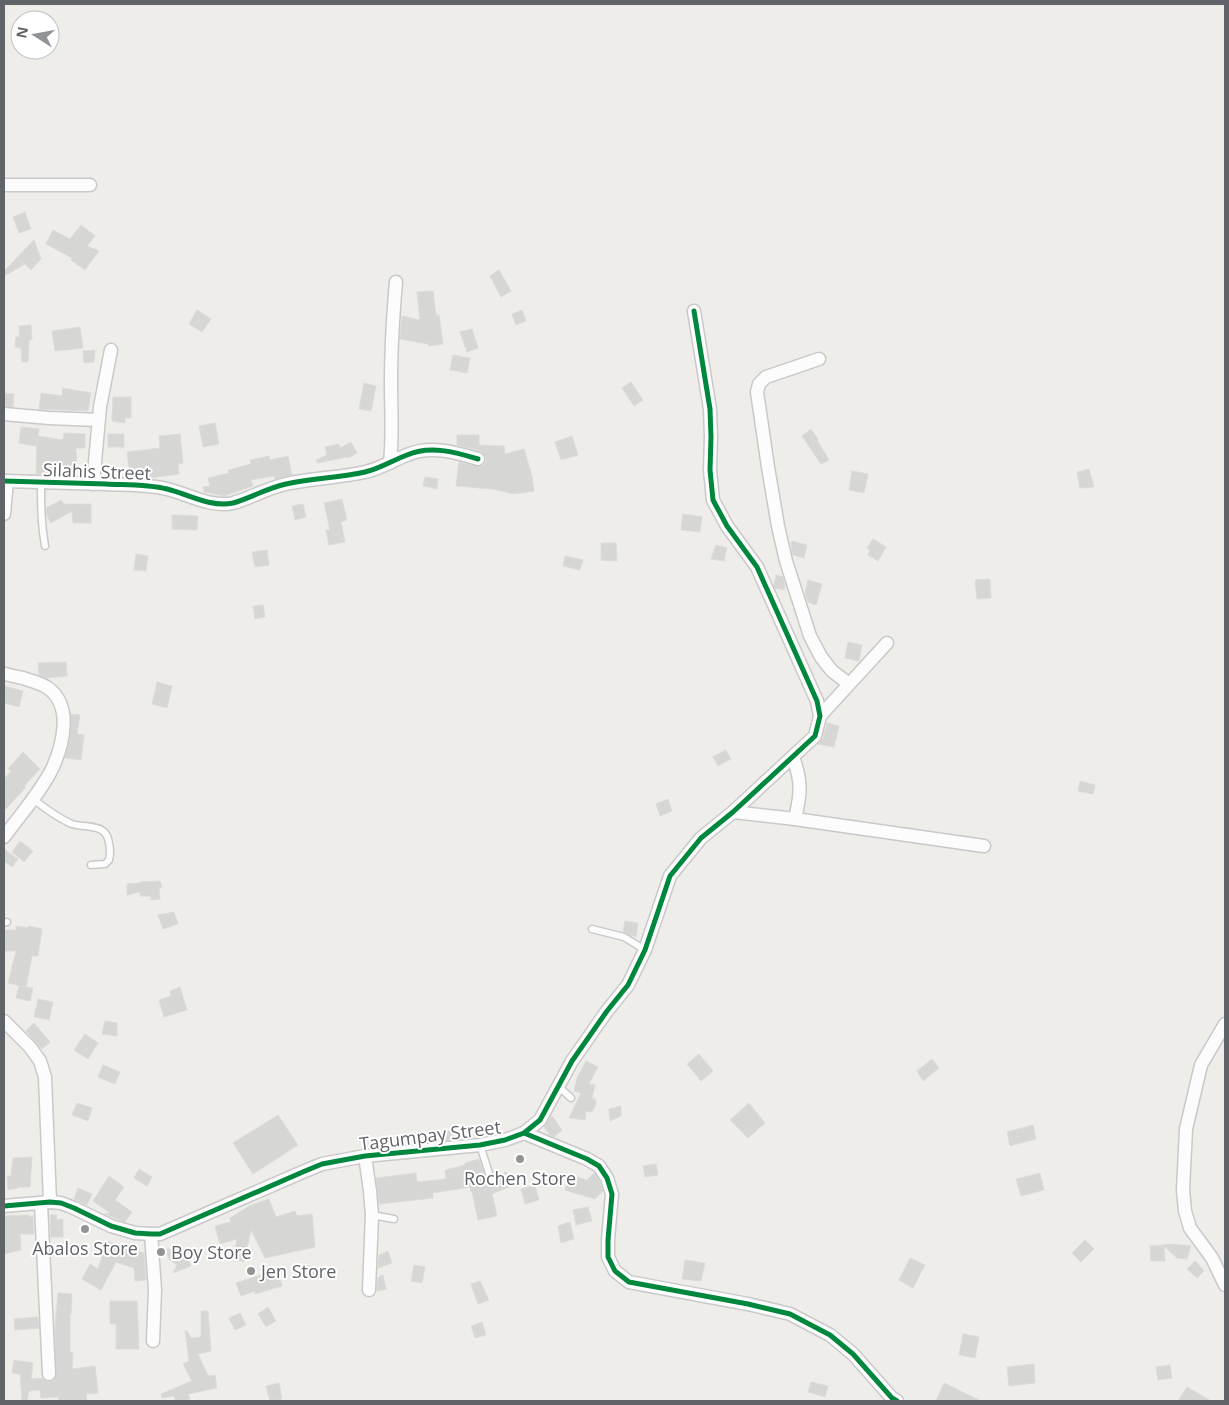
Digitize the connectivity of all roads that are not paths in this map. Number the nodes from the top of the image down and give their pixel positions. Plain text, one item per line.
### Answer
1 (4, 185) edge
2 (90, 185) dead end
3 (396, 282) dead end
4 (694, 311) dead end
5 (111, 350) dead end
6 (819, 359) dead end
7 (4, 414) edge
8 (98, 420) junction
9 (478, 459) dead end
10 (390, 463) junction
11 (5, 481) edge
12 (41, 482) junction
13 (93, 484) junction
14 (4, 514) edge
15 (45, 546) dead end
16 (887, 643) dead end
17 (4, 674) edge
18 (849, 684) junction
19 (820, 716) junction
20 (793, 757) junction
21 (33, 799) junction
22 (733, 812) junction
23 (795, 819) junction
24 (4, 837) edge
25 (984, 846) dead end
26 (91, 865) dead end
27 (592, 929) dead end
28 (645, 950) junction
29 (4, 1022) edge
30 (1225, 1024) edge
31 (558, 1086) junction
32 (572, 1098) dead end
33 (524, 1133) junction
34 (480, 1144) junction
35 (365, 1156) junction
36 (492, 1183) dead end
37 (46, 1203) junction
38 (4, 1206) edge
39 (372, 1215) junction
40 (394, 1219) dead end
41 (151, 1234) junction
42 (1225, 1285) edge
43 (369, 1290) dead end
44 (153, 1341) dead end
45 (49, 1374) dead end
46 (897, 1401) edge

1 - 2 street
3 - 10 street
4 - 19 street
5 - 8 street
6 - 18 street
7 - 8 street
8 - 13 street
9 - 10 street, Silahis Street
10 - 13 street, Silahis Street
11 - 12 street, Silahis Street
11 - 14 street
12 - 13 street, Silahis Street
12 - 15 lane
16 - 18 street
17 - 21 street
18 - 19 street
19 - 20 street, Tagumpay Street
20 - 22 street, Tagumpay Street
20 - 23 street
21 - 24 street
21 - 26 lane
22 - 23 street
22 - 28 street, Tagumpay Street
23 - 25 street
27 - 28 lane
28 - 31 street, Tagumpay Street
29 - 37 street
30 - 42 street
31 - 32 lane
31 - 33 street, Tagumpay Street
33 - 34 street, Tagumpay Street
33 - 46 street
34 - 35 street, Tagumpay Street
34 - 36 lane
35 - 39 street
35 - 41 street, Tagumpay Street
37 - 38 street, Tagumpay Street
37 - 41 street, Tagumpay Street
37 - 45 street
39 - 40 lane
39 - 43 street
41 - 44 street

